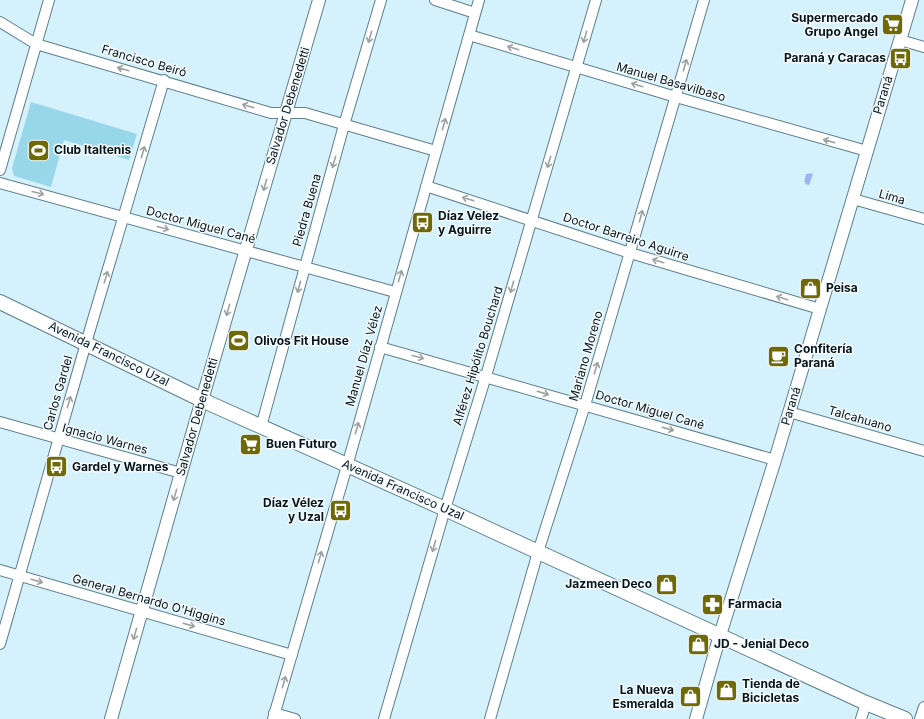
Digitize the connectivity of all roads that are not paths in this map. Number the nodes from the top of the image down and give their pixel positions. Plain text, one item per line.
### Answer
1 (49, 0) edge
2 (319, 0) edge
3 (381, 0) edge
4 (435, 0) edge
5 (479, 0) edge
6 (596, 0) edge
7 (704, 0) edge
8 (912, 0) edge
9 (475, 13) junction
10 (0, 22) edge
11 (469, 35) junction
12 (900, 40) junction
13 (36, 44) junction
14 (924, 47) edge
15 (576, 67) junction
16 (164, 80) junction
17 (676, 97) junction
18 (286, 112) junction
19 (344, 125) junction
20 (436, 151) junction
21 (867, 151) junction
22 (0, 170) edge
23 (0, 183) edge
24 (426, 186) junction
25 (853, 199) junction
26 (124, 217) junction
27 (924, 219) edge
28 (532, 220) junction
29 (246, 251) junction
30 (630, 253) junction
31 (304, 267) junction
32 (395, 292) junction
33 (0, 302) edge
34 (820, 309) junction
35 (86, 343) junction
36 (380, 347) junction
37 (486, 376) junction
38 (202, 400) junction
39 (585, 405) junction
40 (789, 412) junction
41 (0, 422) edge
42 (261, 427) junction
43 (59, 439) junction
44 (924, 451) edge
45 (775, 460) junction
46 (347, 466) junction
47 (181, 473) junction
48 (445, 509) junction
49 (538, 552) junction
50 (0, 570) edge
51 (20, 576) junction
52 (141, 611) junction
53 (720, 635) junction
54 (0, 644) edge
55 (292, 655) junction
56 (866, 703) junction
57 (924, 707) edge
58 (274, 716) edge
59 (111, 719) edge
60 (295, 719) edge
61 (384, 719) edge
62 (490, 719) edge
63 (696, 719) edge
64 (862, 719) edge
65 (905, 719) edge
66 (920, 719) edge

1 - 13 street
2 - 18 street, Salvador Debenedetti
3 -> 19 street, Piedra Buena
4 - 9 street
5 - 9 street, Manuel Díaz Vélez
6 -> 15 street, Alférez Hipólito Bouchard
17 -> 7 street, Mariano Moreno
8 - 12 street, Paraná
9 - 11 street, Manuel Díaz Vélez
10 - 13 street, Francisco Beiró
15 -> 11 street, Manuel Basavilbaso
20 -> 11 street, Manuel Díaz Vélez
12 - 14 street
12 - 21 street, Paraná
16 -> 13 street, Francisco Beiró
13 - 22 street
17 -> 15 street, Manuel Basavilbaso
15 -> 28 street, Alférez Hipólito Bouchard
18 -> 16 street, Francisco Beiró
26 -> 16 street, Carlos Gardel
21 -> 17 street, Manuel Basavilbaso
30 -> 17 street, Mariano Moreno
18 - 19 street
18 -> 29 street, Salvador Debenedetti
19 - 20 street
19 -> 31 street, Piedra Buena
20 - 24 street, Manuel Díaz Vélez
21 - 25 street, Paraná
23 -> 26 street, Doctor Miguel Cané
28 -> 24 street, Doctor Barreiro Aguirre
32 -> 24 street, Manuel Díaz Vélez
25 - 27 street, Lima
25 - 34 street, Paraná
26 -> 29 street, Doctor Miguel Cané
35 -> 26 street, Carlos Gardel
28 - 30 street, Doctor Barreiro Aguirre
28 -> 37 street, Alférez Hipólito Bouchard
29 - 31 street, Doctor Miguel Cané
29 -> 38 street, Salvador Debenedetti
34 -> 30 street, Doctor Barreiro Aguirre
39 -> 30 street, Mariano Moreno
31 - 32 street, Doctor Miguel Cané
31 -> 42 street, Piedra Buena
32 - 36 street, Manuel Díaz Vélez
33 - 35 main road, Avenida Francisco Uzal
34 - 40 street, Paraná
35 - 38 main road, Avenida Francisco Uzal
43 -> 35 street, Carlos Gardel
36 -> 37 street, Doctor Miguel Cané
46 -> 36 street, Manuel Díaz Vélez
37 -> 39 street, Doctor Miguel Cané
37 - 48 street, Alférez Hipólito Bouchard
38 - 42 main road, Avenida Francisco Uzal
38 - 47 street, Salvador Debenedetti
39 -> 45 street, Doctor Miguel Cané
39 - 49 street, Mariano Moreno
40 - 44 street, Talcahuano
40 - 45 street, Paraná
41 - 43 street, Ignacio Warnes
42 - 46 main road, Avenida Francisco Uzal
43 - 47 street, Ignacio Warnes
43 - 51 street, Carlos Gardel
45 - 53 street, Paraná
46 - 48 main road, Avenida Francisco Uzal
55 -> 46 street, Manuel Díaz Vélez
47 -> 52 street, Salvador Debenedetti
48 - 49 main road, Avenida Francisco Uzal
48 -> 61 street, Alférez Hipólito Bouchard
49 - 53 main road, Avenida Francisco Uzal
49 - 62 street, Mariano Moreno
50 - 51 street, General Bernardo O'Higgins
51 -> 52 street, General Bernardo O'Higgins
51 - 54 street, Carlos Gardel
52 -> 55 street, General Bernardo O'Higgins
52 -> 59 street, Salvador Debenedetti
53 - 56 main road, Avenida Francisco Uzal
53 - 63 street, Paraná
58 -> 55 street, Manuel Díaz Vélez
56 - 64 street
56 - 65 main road, Avenida Francisco Uzal
57 - 66 street
58 - 60 street

